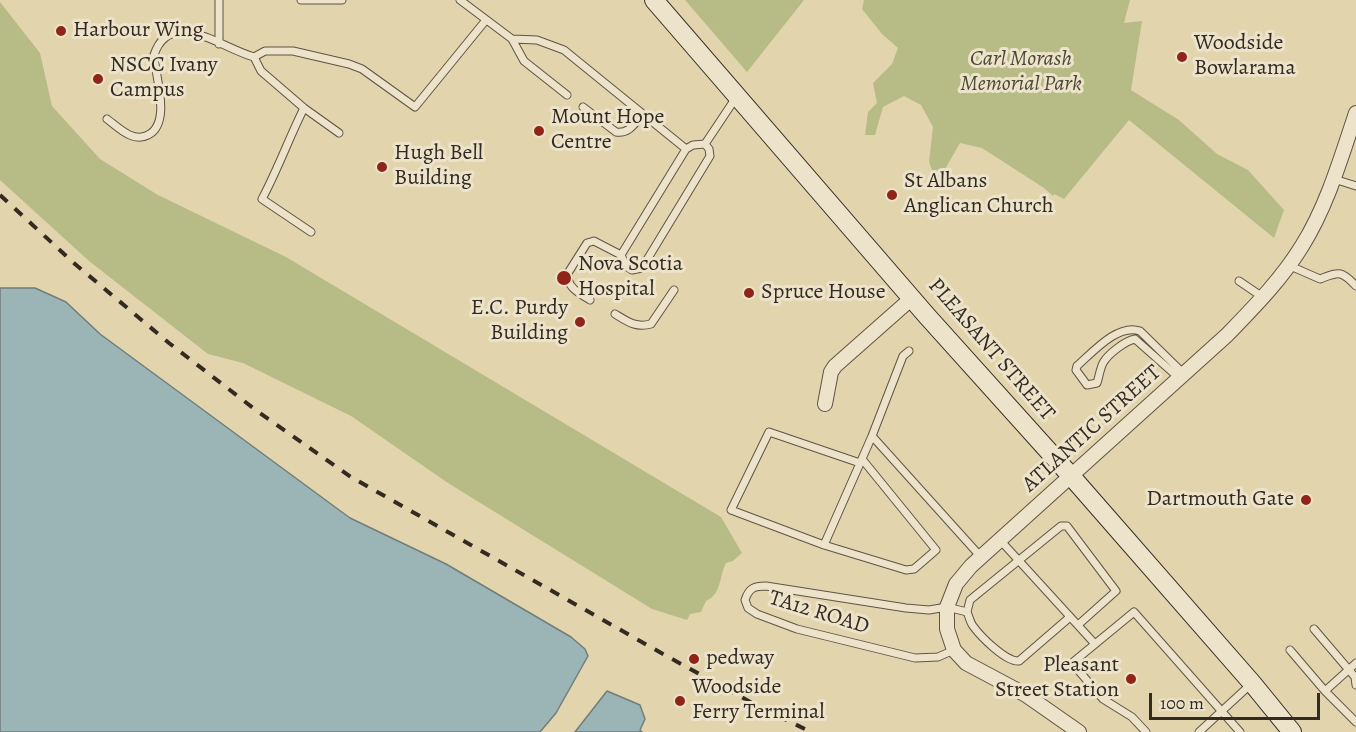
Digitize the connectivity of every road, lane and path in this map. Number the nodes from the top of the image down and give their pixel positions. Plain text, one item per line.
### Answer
1 (219, 0) edge
2 (301, 0) edge
3 (342, 0) edge
4 (460, 0) edge
5 (654, 0) edge
6 (486, 20) junction
7 (512, 39) junction
8 (219, 44) junction
9 (254, 57) junction
10 (567, 95) dead end
11 (738, 95) junction
12 (583, 107) dead end
13 (304, 108) junction
14 (1356, 113) edge
15 (642, 115) junction
16 (107, 120) dead end
17 (339, 133) dead end
18 (705, 144) junction
19 (686, 149) junction
20 (1334, 179) junction
21 (1356, 186) edge
22 (311, 232) dead end
23 (621, 255) junction
24 (1288, 266) junction
25 (1239, 280) dead end
26 (1356, 286) edge
27 (674, 290) dead end
28 (912, 298) junction
29 (1264, 298) junction
30 (590, 300) dead end
31 (615, 314) dead end
32 (909, 351) dead end
33 (1182, 376) junction
34 (825, 404) dead end
35 (872, 436) junction
36 (861, 461) junction
37 (1071, 476) junction
38 (1000, 540) junction
39 (824, 546) junction
40 (981, 557) junction
41 (1018, 560) junction
42 (946, 607) junction
43 (967, 612) junction
44 (1070, 617) junction
45 (1078, 625) junction
46 (1314, 629) dead end
47 (1095, 644) junction
48 (954, 650) junction
49 (1290, 650) dead end
50 (1356, 663) edge
51 (1348, 669) junction
52 (1356, 677) edge
53 (1252, 683) junction
54 (1356, 685) edge
55 (1325, 691) junction
56 (1221, 711) junction
57 (1356, 722) edge
58 (1079, 732) edge
59 (1146, 732) edge
60 (1199, 732) edge
61 (1240, 732) edge
62 (1292, 732) edge

1 - 8 lane
2 - 3 lane
4 - 6 lane
5 - 11 main road, PLEASANT STREET
6 - 7 lane
6 - 9 lane
7 - 10 lane
7 - 15 lane
8 - 9 lane
8 - 16 lane
9 - 13 lane
11 - 18 lane
11 - 28 main road, PLEASANT STREET
12 - 15 lane
13 - 17 lane
13 - 22 lane
14 - 20 street, ATLANTIC STREET
15 - 19 lane
18 - 19 lane
18 - 23 lane
19 - 23 lane
20 - 21 lane
20 - 24 street, ATLANTIC STREET
23 - 30 lane
24 - 26 lane
24 - 29 street, ATLANTIC STREET
25 - 29 lane
27 - 31 lane
28 - 34 street
28 - 37 main road, PLEASANT STREET
29 - 33 street, ATLANTIC STREET
32 - 35 lane
33 - 33 lane
33 - 37 street, ATLANTIC STREET
35 - 36 lane
35 - 40 lane
36 - 39 lane
36 - 39 lane
36 - 39 lane
37 - 38 street, ATLANTIC STREET
37 - 53 main road, PLEASANT STREET
38 - 40 street, ATLANTIC STREET
38 - 41 lane
40 - 42 street, ATLANTIC STREET
41 - 43 lane
41 - 44 lane
41 - 45 lane
42 - 43 lane
42 - 48 street
42 - 48 lane, TA12 ROAD
43 - 44 lane
44 - 45 lane
45 - 47 lane
46 - 51 lane
47 - 56 lane
47 - 59 lane
48 - 58 street
49 - 55 lane
50 - 51 lane
51 - 52 lane
51 - 55 lane
52 - 54 lane
53 - 56 lane
53 - 62 main road, PLEASANT STREET
55 - 57 lane
56 - 60 lane
56 - 61 lane

